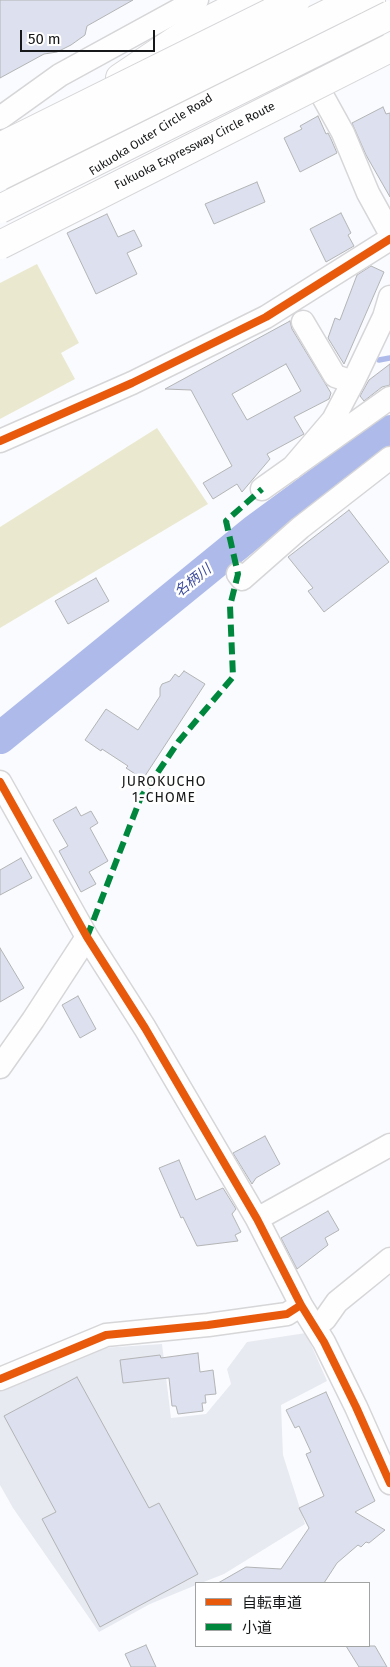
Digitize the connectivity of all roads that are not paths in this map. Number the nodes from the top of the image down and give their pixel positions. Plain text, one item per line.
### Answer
1 (197, 0) edge
2 (249, 0) edge
3 (281, 0) edge
4 (296, 0) edge
5 (355, 0) edge
6 (371, 0) edge
7 (390, 4) edge
8 (390, 15) edge
9 (298, 44) junction
10 (390, 48) edge
11 (0, 118) edge
12 (51, 146) junction
13 (0, 147) edge
14 (0, 171) edge
15 (0, 176) edge
16 (0, 209) edge
17 (0, 220) edge
18 (390, 233) edge
19 (390, 239) edge
20 (0, 245) edge
21 (390, 298) edge
22 (303, 322) dead end
23 (353, 382) junction
24 (390, 398) edge
25 (0, 441) edge
26 (390, 458) edge
27 (292, 468) junction
28 (262, 490) dead end
29 (238, 574) dead end
30 (0, 782) edge
31 (86, 937) junction
32 (0, 1067) edge
33 (390, 1145) edge
34 (257, 1219) junction
35 (390, 1259) edge
36 (301, 1305) junction
37 (315, 1327) junction
38 (0, 1379) edge
39 (385, 1456) edge
40 (390, 1483) edge

1 - 11 street
2 - 12 highway
3 - 9 street
4 - 13 highway, bridge
5 - 15 highway, bridge
6 - 9 highway, Fukuoka Outer Circle Road
7 - 9 highway, Fukuoka Outer Circle Road
8 - 16 highway, bridge
9 - 12 highway, Fukuoka Outer Circle Road
9 - 17 highway, Fukuoka Outer Circle Road
9 - 18 street
10 - 20 highway, Fukuoka Expressway Circle Route, bridge
12 - 14 highway, Fukuoka Outer Circle Road
19 - 25 street
21 - 23 street
22 - 23 street
23 - 27 street
24 - 27 street
26 - 29 street
27 - 28 street
30 - 31 street
31 - 32 street
31 - 34 street
33 - 34 street
34 - 36 street
35 - 37 street
36 - 37 street
36 - 38 street
37 - 39 street
39 - 40 street

